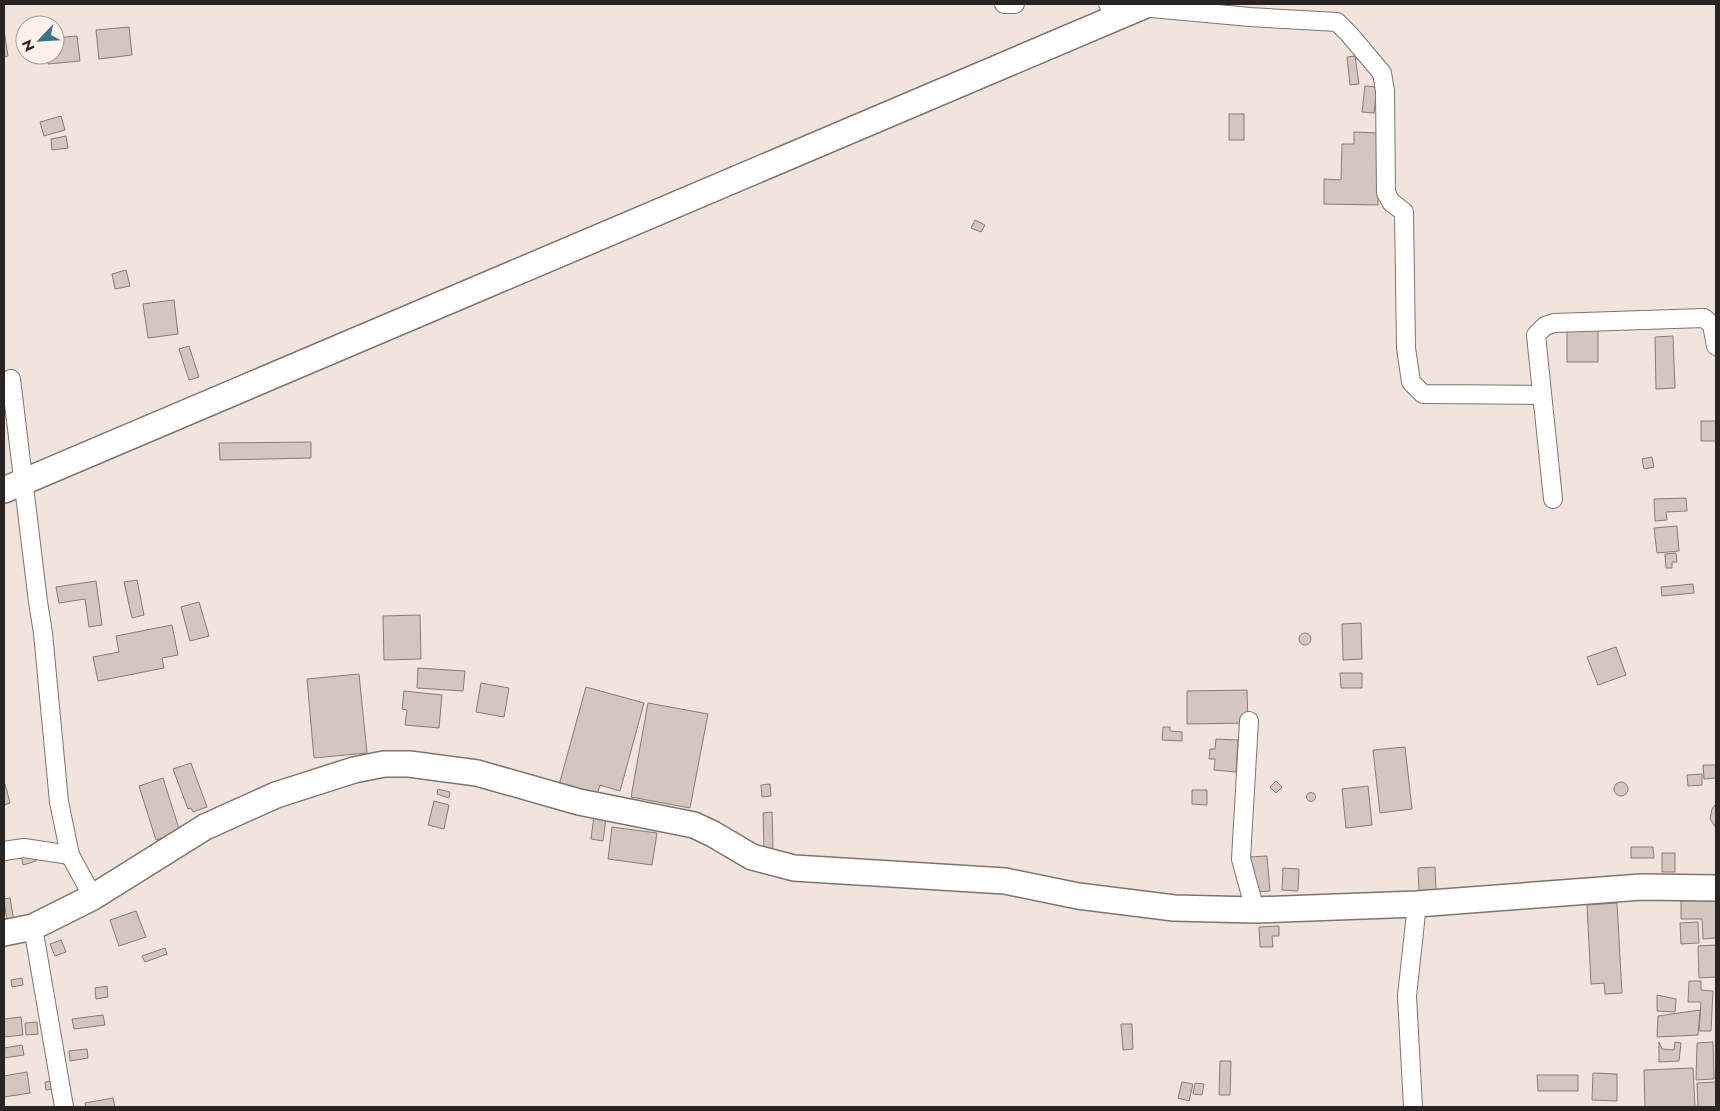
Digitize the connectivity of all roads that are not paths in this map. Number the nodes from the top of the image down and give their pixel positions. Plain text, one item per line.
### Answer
1 (1004, 4) edge
2 (1015, 4) edge
3 (1108, 4) edge
4 (1145, 5) edge
5 (1716, 346) edge
6 (11, 379) dead end
7 (1541, 395) junction
8 (13, 480) edge
9 (1553, 499) dead end
10 (1248, 721) dead end
11 (4, 852) edge
12 (70, 855) junction
13 (1716, 888) edge
14 (93, 898) junction
15 (1417, 904) junction
16 (1255, 910) junction
17 (32, 927) junction
18 (4, 933) edge
19 (64, 1107) edge
20 (1413, 1107) edge

1 - 2 street
3 - 4 street
4 - 7 street
4 - 8 street
5 - 7 street
6 - 8 street
7 - 9 street
8 - 12 street
10 - 16 street
11 - 12 street
12 - 14 street
13 - 15 street
14 - 16 street
14 - 17 street
15 - 16 street
15 - 20 street
17 - 18 street
17 - 19 street

